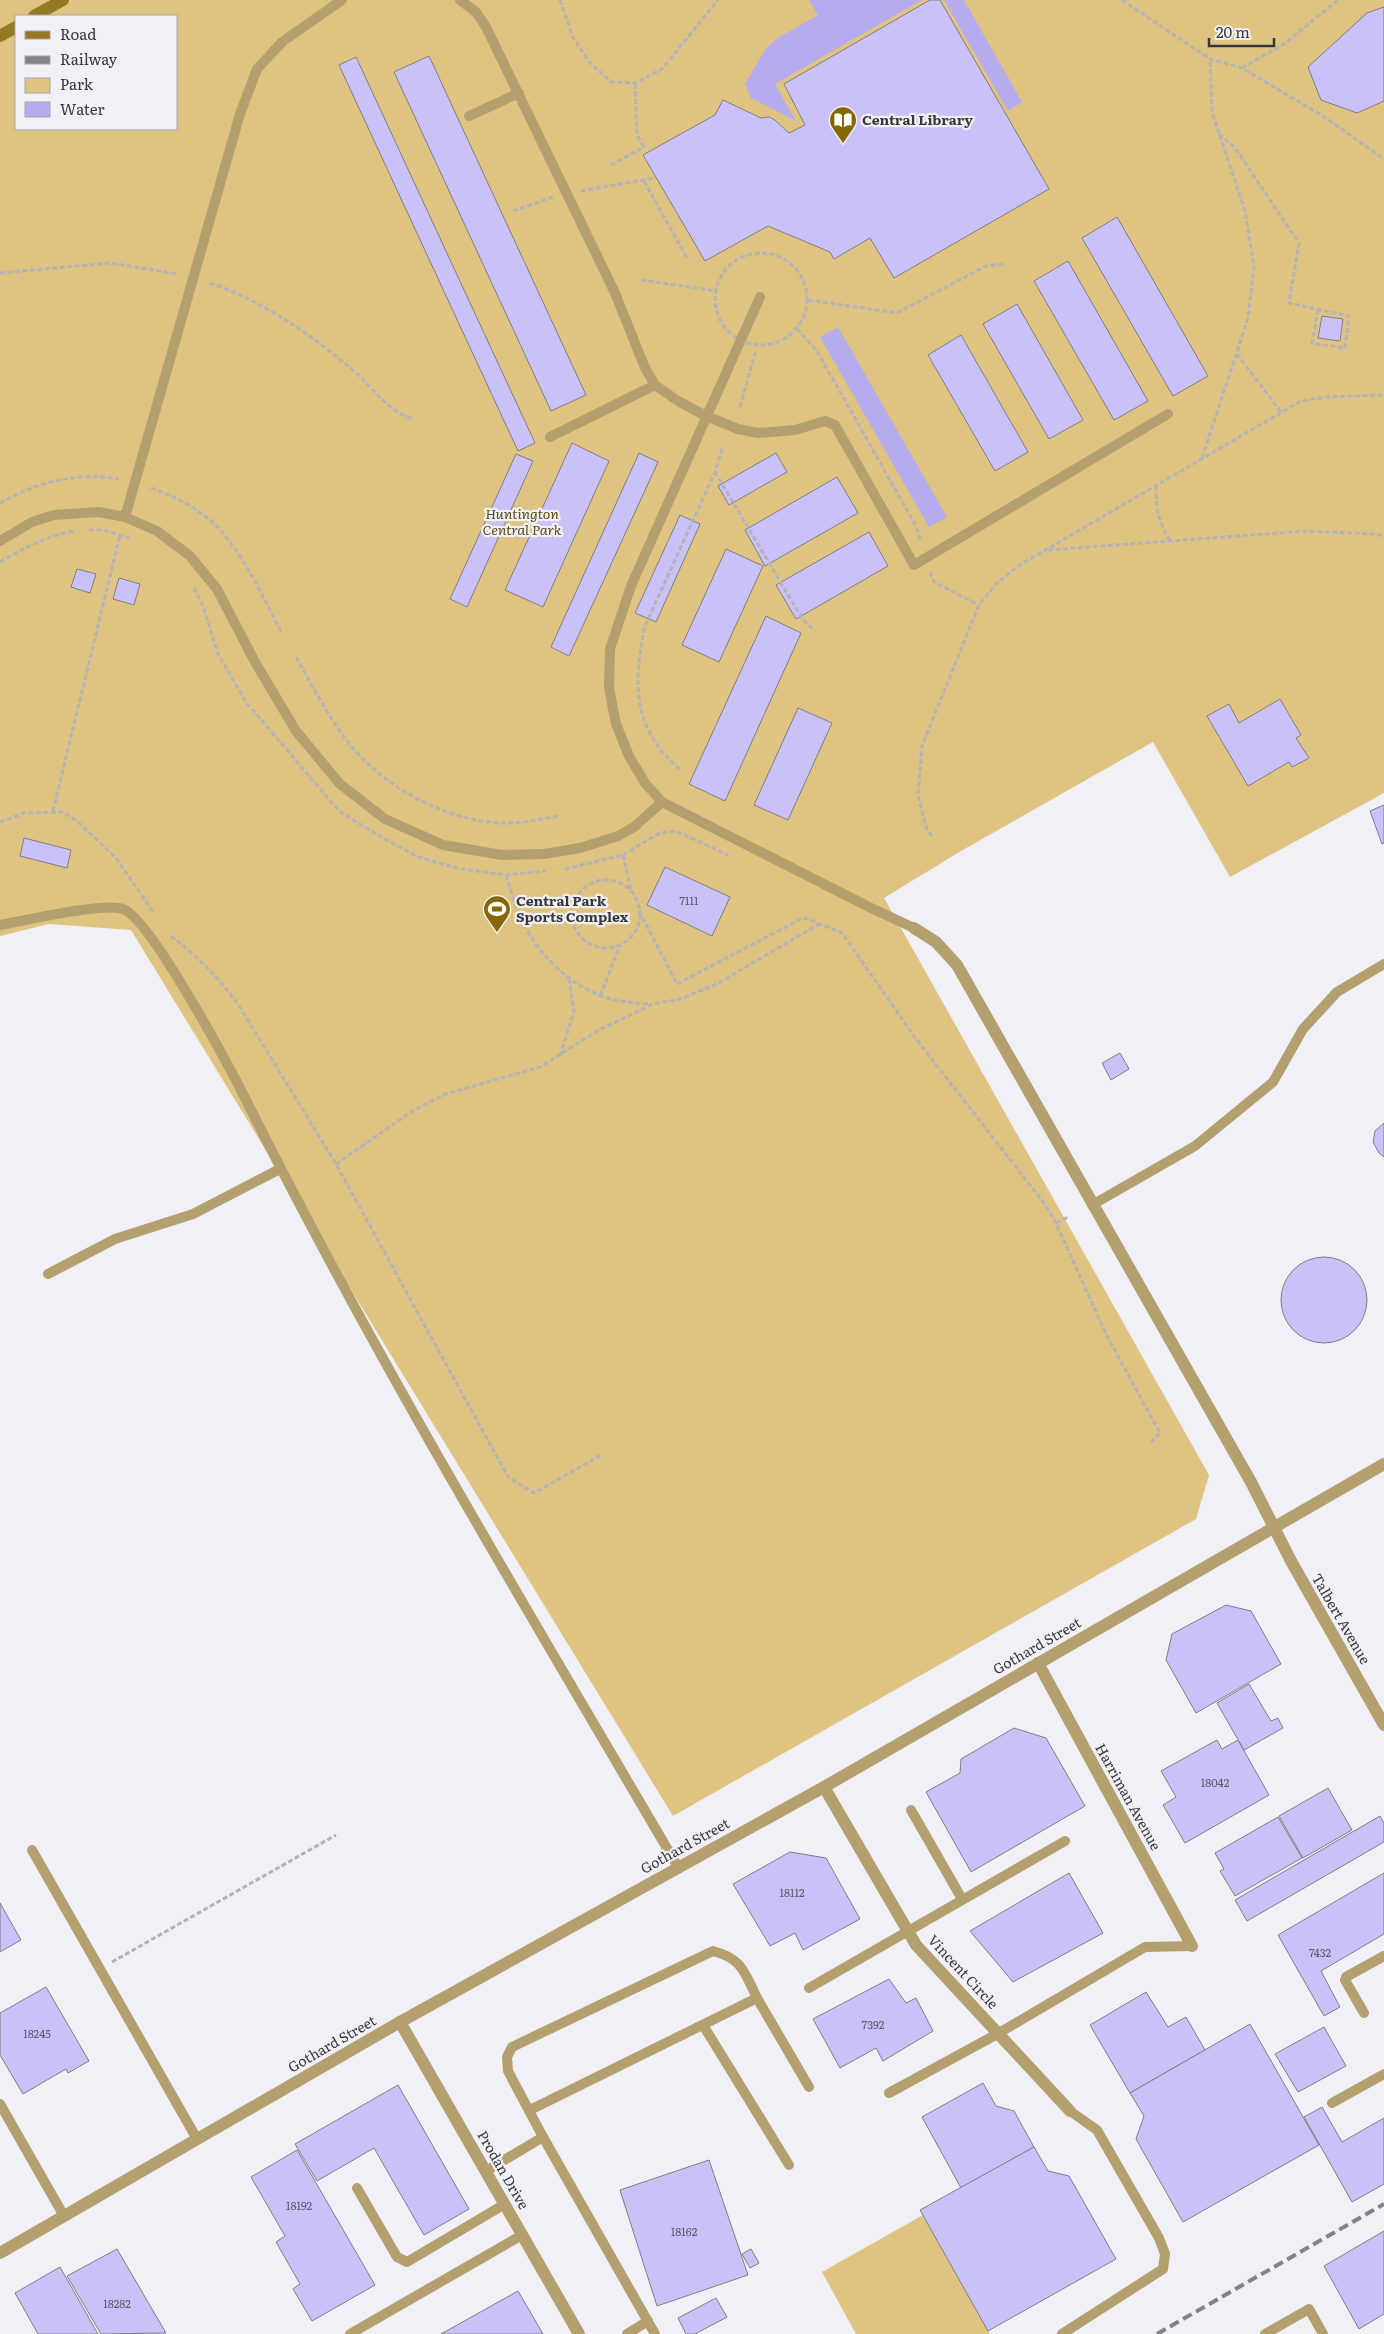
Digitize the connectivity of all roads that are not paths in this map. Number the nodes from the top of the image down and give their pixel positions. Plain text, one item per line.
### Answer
1 (63, 0) edge
2 (342, 0) edge
3 (460, 0) edge
4 (36, 15) edge
5 (15, 28) edge
6 (0, 36) edge
7 (519, 93) junction
8 (469, 116) dead end
9 (760, 297) dead end
10 (655, 385) junction
11 (1168, 414) dead end
12 (706, 416) junction
13 (550, 437) dead end
14 (125, 517) junction
15 (0, 541) edge
16 (662, 802) junction
17 (0, 925) edge
18 (914, 928) joint
19 (1384, 964) edge
20 (280, 1169) junction
21 (1092, 1205) junction
22 (48, 1274) dead end
23 (1384, 1464) edge
24 (1273, 1527) junction
25 (1038, 1663) junction
26 (1384, 1725) edge
27 (824, 1787) junction
28 (911, 1810) dead end
29 (1065, 1841) dead end
30 (32, 1850) dead end
31 (678, 1867) junction
32 (962, 1899) junction
33 (908, 1930) junction
34 (1192, 1946) joint
35 (1384, 1956) edge
36 (809, 1988) dead end
37 (757, 1998) junction
38 (1364, 2013) dead end
39 (400, 2022) junction
40 (703, 2025) junction
41 (999, 2033) junction
42 (1384, 2074) edge
43 (809, 2086) dead end
44 (889, 2093) dead end
45 (1332, 2103) dead end
46 (0, 2104) edge
47 (530, 2110) junction
48 (1070, 2111) joint
49 (544, 2137) junction
50 (197, 2139) junction
51 (789, 2166) dead end
52 (486, 2171) junction
53 (357, 2188) dead end
54 (505, 2204) junction
55 (64, 2216) junction
56 (522, 2235) junction
57 (0, 2253) edge
58 (648, 2321) junction
59 (350, 2334) edge
60 (579, 2334) edge
61 (627, 2334) edge
62 (655, 2334) edge
63 (1062, 2334) edge
64 (1265, 2334) edge
65 (1323, 2334) edge

1 - 4 main road
2 - 14 lane
3 - 7 lane
5 - 6 main road
7 - 8 lane
7 - 10 lane
9 - 12 lane
10 - 12 lane
10 - 13 lane
11 - 12 lane
12 - 16 lane
14 - 15 lane
14 - 16 lane
16 - 18 lane
17 - 20 lane
18 - 21 street, Talbert Avenue
19 - 21 lane
20 - 22 lane
20 - 31 lane
21 - 24 street, Talbert Avenue
23 - 24 street, Gothard Street
24 - 25 street, Gothard Street
24 - 26 street, Talbert Avenue
25 - 27 street, Gothard Street
25 - 34 street, Harriman Avenue
27 - 31 street, Gothard Street
27 - 33 street, Vincent Circle
28 - 32 lane
29 - 32 lane
30 - 50 lane
31 - 39 street, Gothard Street
32 - 33 lane
33 - 36 lane
33 - 41 street, Vincent Circle
34 - 41 lane
35 - 38 lane
37 - 40 lane
37 - 43 lane
37 - 47 lane
39 - 50 street, Gothard Street
39 - 52 street, Prodan Drive
40 - 47 lane
40 - 51 lane
41 - 44 lane
41 - 48 street, Vincent Circle
42 - 45 lane
46 - 55 lane
47 - 49 lane
48 - 63 lane
49 - 52 lane
49 - 58 lane
50 - 55 street, Gothard Street
52 - 54 street, Prodan Drive
53 - 54 lane
54 - 56 street, Prodan Drive
55 - 57 street, Gothard Street
56 - 59 lane
56 - 60 street, Prodan Drive
58 - 61 lane
58 - 62 lane
64 - 65 lane

